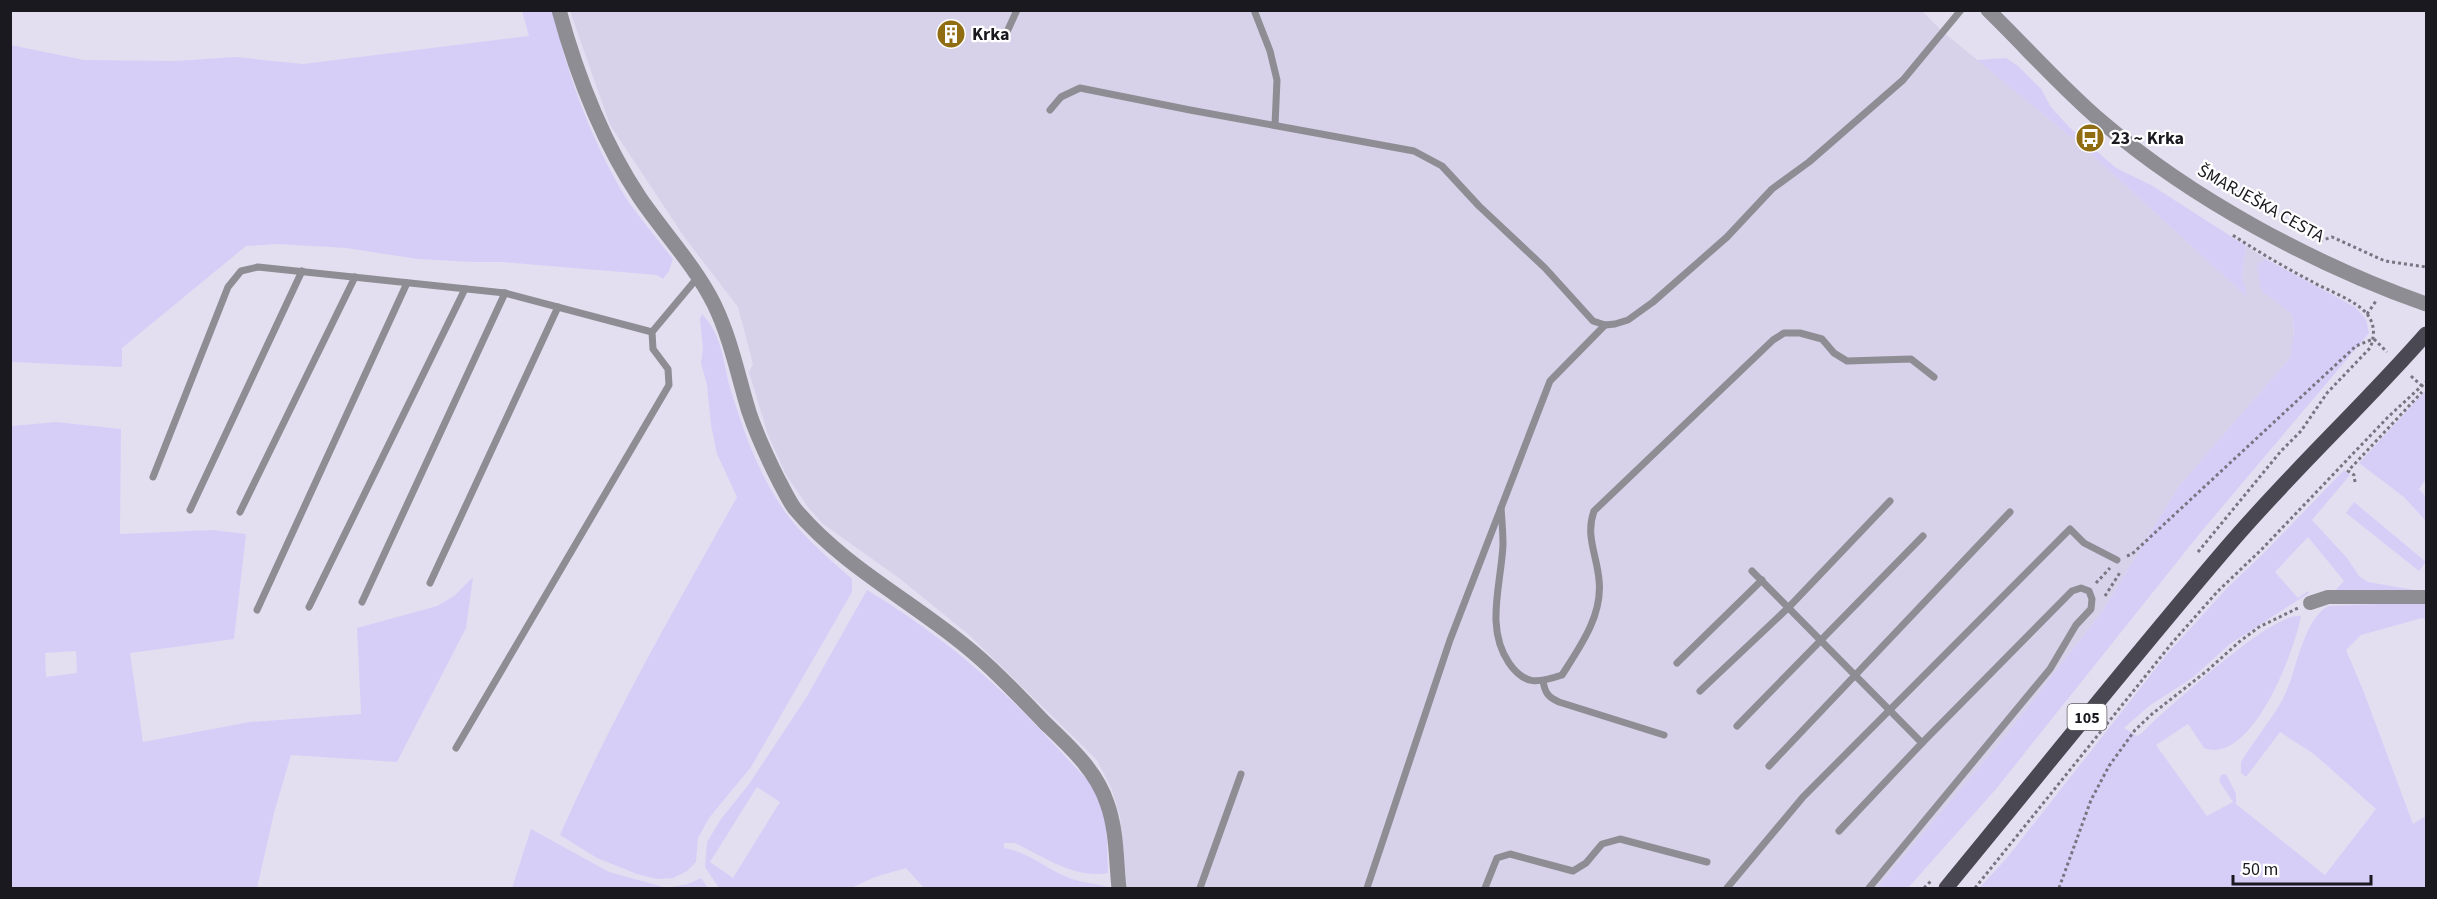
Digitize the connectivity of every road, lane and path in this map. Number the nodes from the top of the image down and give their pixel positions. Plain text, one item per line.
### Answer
1 (559, 10) edge
2 (1017, 10) edge
3 (1254, 10) edge
4 (1961, 10) edge
5 (1988, 10) edge
6 (1006, 34) dead end
7 (1050, 110) dead end
8 (1275, 125) junction
9 (2227, 231) dead end
10 (2332, 237) dead end
11 (2427, 267) edge
12 (302, 271) junction
13 (355, 277) junction
14 (698, 277) junction
15 (407, 283) junction
16 (465, 289) junction
17 (505, 293) junction
18 (2427, 304) edge
19 (558, 307) junction
20 (1605, 325) junction
21 (652, 332) junction
22 (2427, 334) edge
23 (2374, 339) junction
24 (1934, 377) dead end
25 (2427, 382) edge
26 (2422, 392) dead end
27 (2281, 451) dead end
28 (153, 477) dead end
29 (2355, 482) dead end
30 (1890, 501) dead end
31 (1501, 508) junction
32 (190, 510) dead end
33 (240, 512) dead end
34 (2010, 512) dead end
35 (1923, 536) dead end
36 (2132, 554) junction
37 (2117, 560) junction
38 (1752, 571) dead end
39 (1762, 580) junction
40 (430, 583) dead end
41 (2089, 591) junction
42 (2427, 597) edge
43 (362, 602) dead end
44 (2100, 603) dead end
45 (2310, 603) joint
46 (309, 607) dead end
47 (1788, 607) junction
48 (257, 610) dead end
49 (1821, 640) junction
50 (1677, 663) dead end
51 (1856, 675) junction
52 (1543, 681) junction
53 (1700, 691) dead end
54 (1890, 710) junction
55 (1737, 726) dead end
56 (1664, 735) dead end
57 (1922, 743) junction
58 (456, 748) dead end
59 (1769, 766) dead end
60 (1241, 774) dead end
61 (1839, 831) dead end
62 (1707, 861) dead end
63 (1119, 888) edge
64 (1200, 888) edge
65 (1367, 888) edge
66 (1485, 888) edge
67 (1727, 888) edge
68 (1869, 888) edge
69 (1946, 888) edge
70 (1975, 888) edge
71 (2060, 888) edge

1 - 14 street
2 - 6 lane
3 - 8 lane
4 - 20 lane
5 - 18 street, ŠMARJEŠKA CESTA
7 - 8 lane
8 - 20 lane
9 - 23 path
10 - 11 path
12 - 13 lane
12 - 28 lane
12 - 32 lane
13 - 15 lane
13 - 33 lane
14 - 21 lane
14 - 63 street
15 - 16 lane
15 - 48 lane
16 - 17 lane
16 - 46 lane
17 - 19 lane
17 - 43 lane
19 - 21 lane
19 - 40 lane
20 - 31 lane
21 - 58 lane
22 - 69 main road, 105
23 - 27 path
23 - 36 path
24 - 52 lane
25 - 70 path
26 - 29 path
30 - 47 lane
31 - 52 lane
31 - 65 lane
34 - 51 lane
35 - 49 lane
36 - 37 path
36 - 44 path
37 - 41 path
37 - 54 lane
38 - 39 lane
39 - 47 lane
39 - 50 lane
41 - 57 lane
41 - 68 lane
42 - 45 street
45 - 71 path
47 - 49 lane
47 - 53 lane
49 - 51 lane
49 - 55 lane
51 - 54 lane
51 - 59 lane
52 - 56 lane
54 - 57 lane
54 - 67 lane
57 - 61 lane
60 - 64 lane
62 - 66 lane

